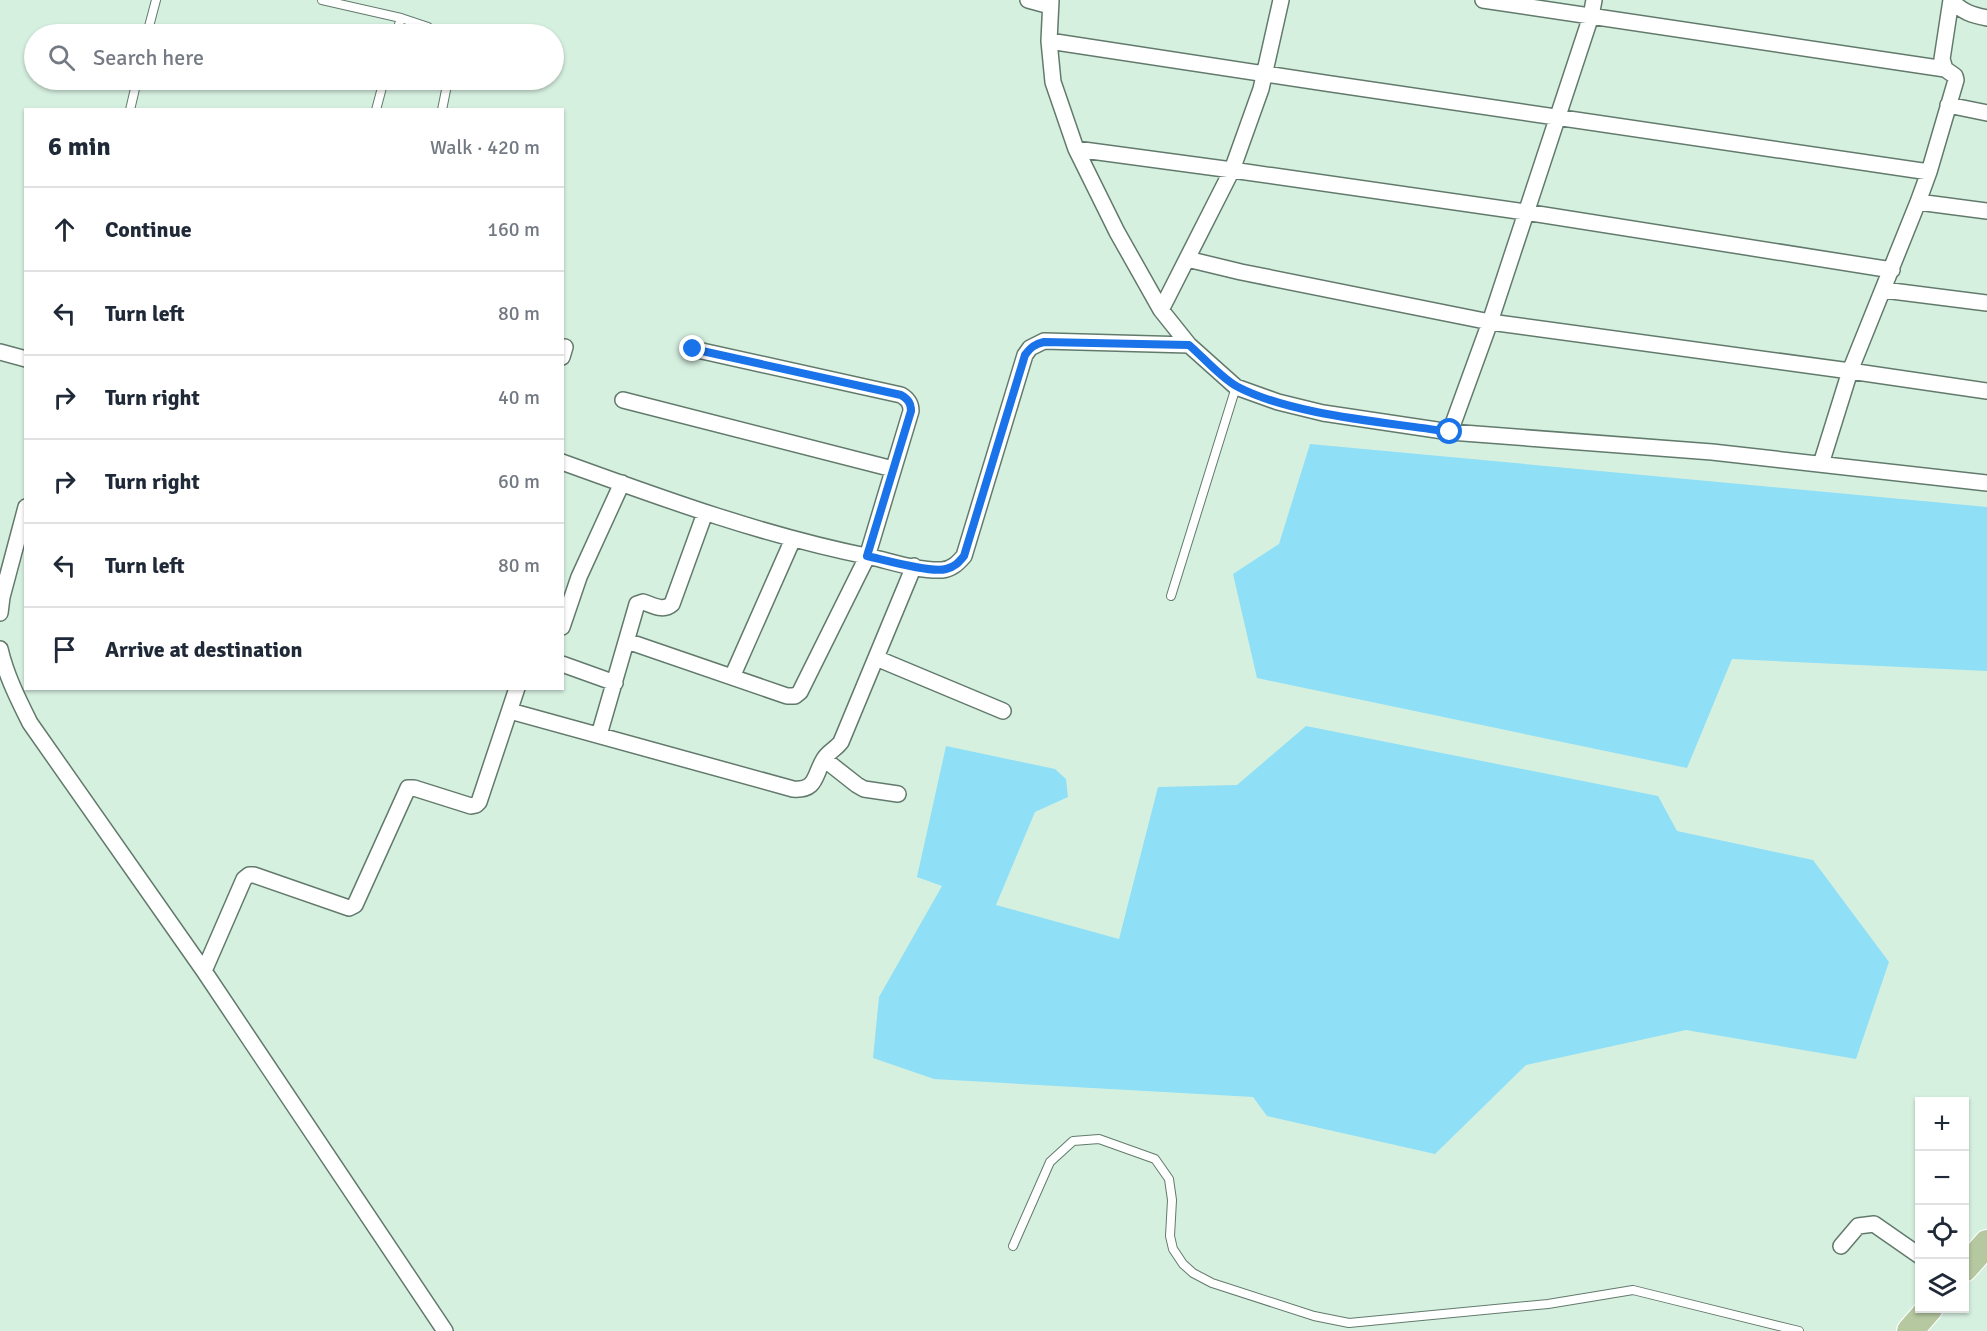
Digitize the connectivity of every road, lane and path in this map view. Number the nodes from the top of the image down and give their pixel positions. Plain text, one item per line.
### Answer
1 (156, 0) edge
2 (322, 0) edge
3 (1028, 0) edge
4 (1281, 0) edge
5 (1483, 0) edge
6 (1594, 0) edge
7 (1951, 0) edge
8 (1051, 3) edge
9 (1591, 16) junction
10 (401, 18) junction
11 (1987, 18) edge
12 (150, 24) edge
13 (399, 24) edge
14 (419, 24) edge
15 (1049, 41) junction
16 (1945, 69) junction
17 (1265, 75) junction
18 (135, 90) edge
19 (381, 90) edge
20 (446, 90) edge
21 (1948, 105) junction
22 (130, 108) edge
23 (377, 108) edge
24 (442, 108) edge
25 (1987, 113) edge
26 (1558, 116) junction
27 (1076, 149) junction
28 (1232, 170) junction
29 (1929, 172) junction
30 (1918, 202) junction
31 (1987, 211) edge
32 (1525, 212) junction
33 (1187, 259) junction
34 (1892, 270) junction
35 (1884, 290) junction
36 (1987, 303) edge
37 (1161, 310) junction
38 (1490, 322) junction
39 (1189, 345) junction
40 (693, 349) dead end
41 (0, 352) edge
42 (24, 358) edge
43 (1850, 371) junction
44 (1236, 387) junction
45 (1987, 391) edge
46 (623, 400) dead end
47 (1450, 432) junction
48 (564, 463) edge
49 (1821, 464) junction
50 (893, 469) junction
51 (622, 483) junction
52 (1987, 483) edge
53 (705, 513) junction
54 (24, 514) edge
55 (793, 539) junction
56 (867, 556) junction
57 (914, 566) junction
58 (1171, 596) dead end
59 (0, 613) edge
60 (564, 621) edge
61 (627, 641) junction
62 (0, 648) edge
63 (876, 658) junction
64 (564, 665) edge
65 (732, 677) junction
66 (615, 683) junction
67 (516, 690) edge
68 (510, 711) junction
69 (1003, 711) dead end
70 (599, 735) junction
71 (824, 759) junction
72 (898, 794) dead end
73 (204, 971) junction
74 (1987, 1243) edge
75 (1013, 1246) dead end
76 (1841, 1246) dead end
77 (1915, 1253) edge
78 (1969, 1264) edge
79 (1926, 1313) edge
80 (445, 1331) edge
81 (1799, 1331) edge
82 (1910, 1331) edge

1 - 12 lane
2 - 10 lane
3 - 8 street
4 - 17 street
5 - 9 street
6 - 9 street
7 - 11 street
7 - 16 street
8 - 15 street
9 - 16 street
9 - 26 street
10 - 13 lane
10 - 14 lane
15 - 17 street
15 - 27 street
16 - 21 street
17 - 26 street
17 - 28 street
18 - 22 lane
19 - 23 lane
20 - 24 lane
21 - 25 street
21 - 29 street
26 - 29 street
26 - 32 street
27 - 28 street
27 - 37 street
28 - 32 street
28 - 33 street
29 - 30 street
30 - 31 street
30 - 34 street
32 - 34 street
32 - 38 street
33 - 37 street
33 - 38 street
34 - 35 street
35 - 36 street
35 - 43 street
37 - 39 street
38 - 43 street
38 - 47 street
39 - 44 street
39 - 57 street
40 - 50 street
41 - 42 street
43 - 45 street
43 - 49 street
44 - 47 street
44 - 58 lane
46 - 50 street
47 - 49 street
48 - 51 street
49 - 52 street
50 - 56 street
51 - 53 street
51 - 60 street
53 - 55 street
53 - 61 street
54 - 59 street
55 - 56 street
55 - 65 street
56 - 57 street
56 - 65 street
57 - 63 street
61 - 65 street
61 - 66 street
62 - 73 street
63 - 69 street
63 - 71 street
64 - 66 street
66 - 70 street
67 - 68 street
68 - 70 street
68 - 73 street
70 - 71 street
71 - 72 street
73 - 80 street
74 - 78 main road
75 - 81 lane
76 - 77 street
79 - 82 main road

